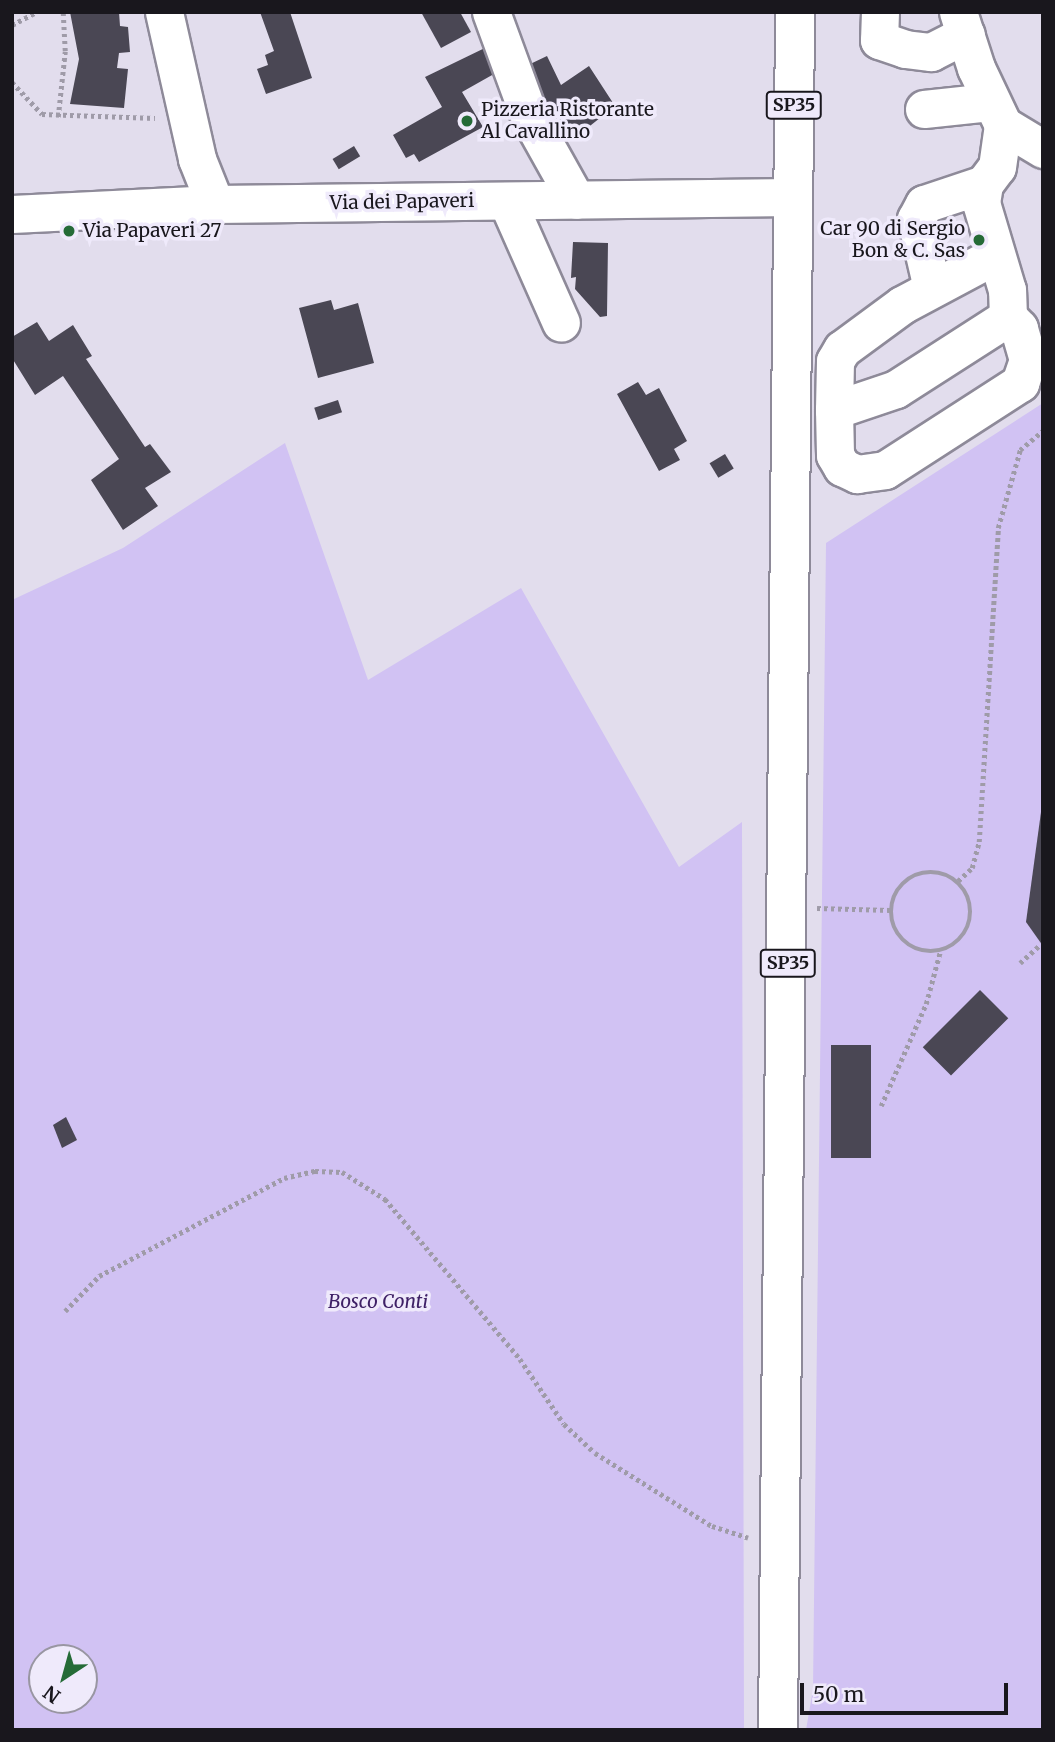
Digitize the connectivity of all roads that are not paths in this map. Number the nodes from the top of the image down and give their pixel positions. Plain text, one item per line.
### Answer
1 (164, 12) edge
2 (491, 12) edge
3 (795, 12) edge
4 (880, 12) edge
5 (962, 23) edge
6 (924, 109) dead end
7 (996, 114) junction
8 (1042, 150) edge
9 (984, 184) junction
10 (793, 197) junction
11 (576, 200) junction
12 (506, 201) junction
13 (215, 204) junction
14 (12, 214) edge
15 (994, 257) junction
16 (932, 288) junction
17 (1008, 317) junction
18 (561, 323) dead end
19 (834, 410) junction
20 (778, 1730) edge

1 - 13 street
2 - 11 street
3 - 10 main road, SP35
4 - 5 street
5 - 7 street
6 - 7 street
7 - 8 street
7 - 9 street
9 - 15 street
9 - 16 street
10 - 11 street, Via dei Papaveri
10 - 20 main road, SP35
11 - 12 street, Via dei Papaveri
12 - 13 street, Via dei Papaveri
12 - 18 street
13 - 14 street, Via dei Papaveri
15 - 16 street
15 - 17 street
16 - 19 street
17 - 19 street
17 - 19 street

